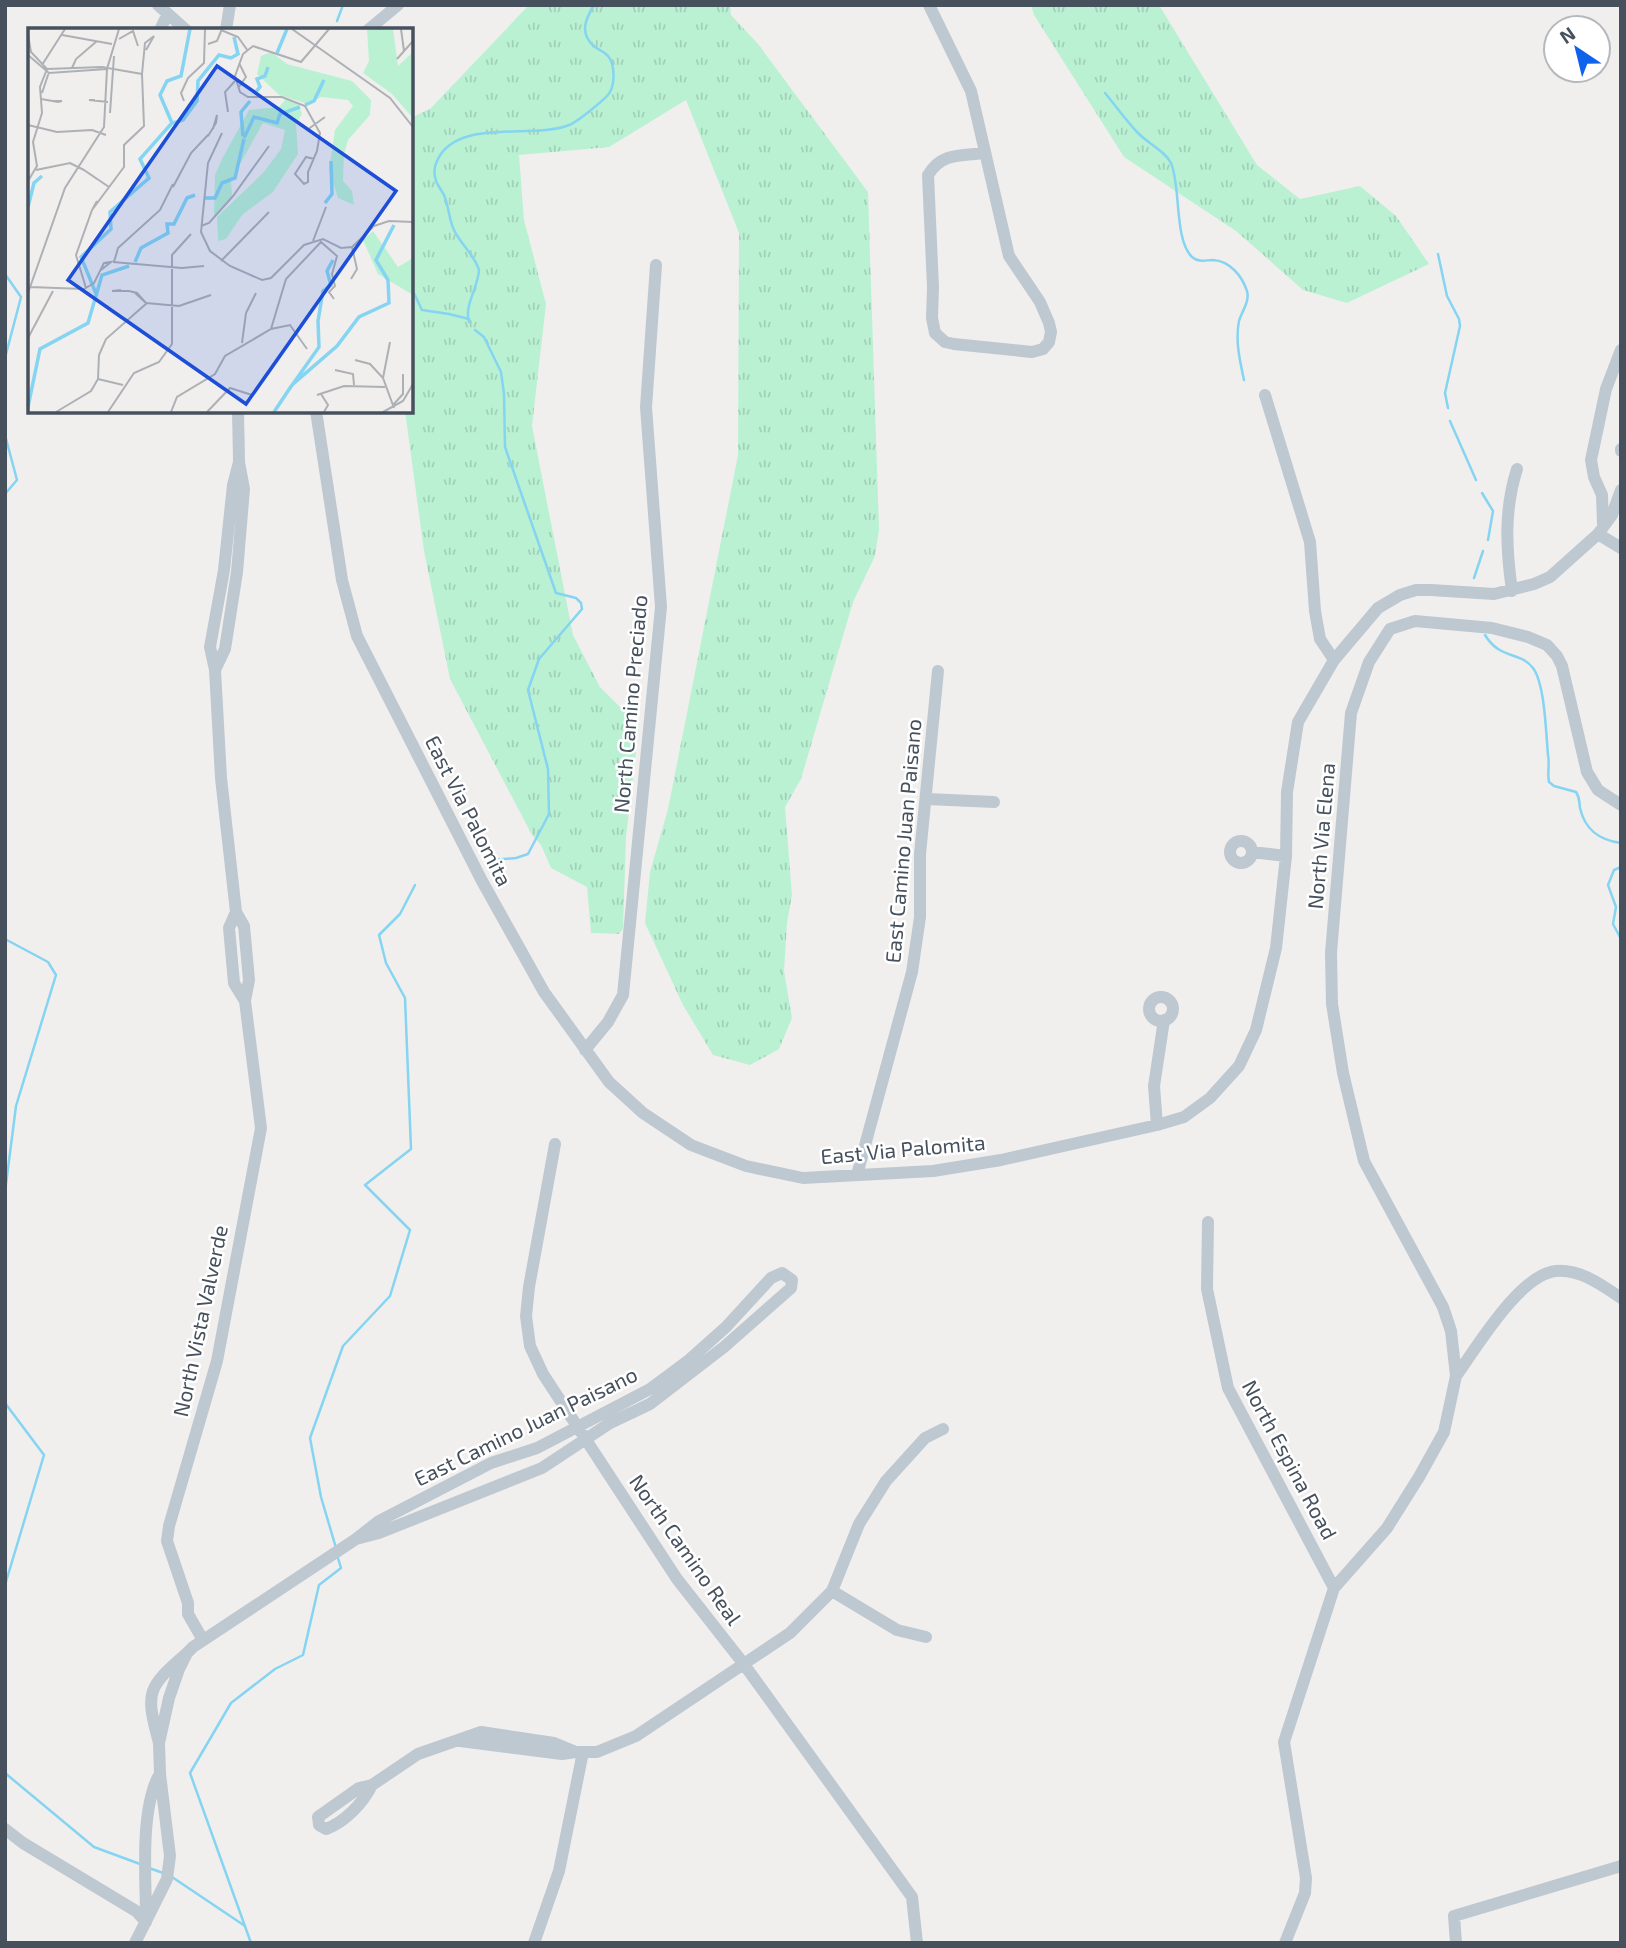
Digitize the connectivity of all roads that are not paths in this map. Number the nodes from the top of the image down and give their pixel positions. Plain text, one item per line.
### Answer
1 (230, 5) edge
2 (398, 5) edge
3 (929, 5) edge
4 (163, 10) edge
5 (160, 28) edge
6 (184, 28) edge
7 (226, 28) edge
8 (370, 28) edge
9 (985, 153) junction
10 (656, 265) dead end
11 (1621, 350) edge
12 (1265, 395) dead end
13 (238, 413) edge
14 (316, 413) edge
15 (1517, 469) dead end
16 (1621, 490) edge
17 (1601, 529) junction
18 (1621, 548) edge
19 (1512, 591) junction
20 (1334, 660) junction
21 (938, 671) dead end
22 (927, 799) junction
23 (994, 802) dead end
24 (1621, 805) edge
25 (1252, 852) dead end
26 (1286, 856) junction
27 (1164, 1020) dead end
28 (585, 1050) junction
29 (1157, 1125) junction
30 (555, 1144) dead end
31 (857, 1175) junction
32 (1208, 1222) dead end
33 (1621, 1298) edge
34 (1456, 1376) junction
35 (578, 1428) junction
36 (943, 1429) dead end
37 (586, 1440) junction
38 (356, 1539) junction
39 (1334, 1588) junction
40 (832, 1591) junction
41 (926, 1637) dead end
42 (203, 1640) junction
43 (187, 1653) junction
44 (743, 1663) junction
45 (159, 1743) junction
46 (580, 1752) junction
47 (160, 1774) junction
48 (372, 1785) dead end
49 (5, 1829) edge
50 (1621, 1866) edge
51 (146, 1922) junction
52 (135, 1943) edge
53 (534, 1943) edge
54 (917, 1943) edge
55 (1285, 1943) edge
56 (1456, 1943) edge

1 - 7 street
2 - 8 street
3 - 9 street
4 - 5 street
4 - 6 street
9 - 9 street
10 - 28 street, North Camino Preciado
11 - 17 street
12 - 20 street
13 - 42 street, North Vista Valverde
14 - 28 street, East Via Palomita
15 - 19 street
16 - 17 street, East Via Palomita
17 - 18 street
17 - 19 street, East Via Palomita
19 - 20 street, East Via Palomita
20 - 26 street, East Via Palomita
21 - 22 street, East Camino Juan Paisano
22 - 23 street
22 - 31 street, East Camino Juan Paisano
24 - 34 street, North Via Elena
25 - 26 street
26 - 29 street, East Via Palomita
27 - 29 street
28 - 31 street, East Via Palomita
29 - 31 street, East Via Palomita
30 - 35 street, North Camino Real
32 - 39 street, North Espina Road
33 - 34 street
34 - 39 street
35 - 37 street, North Camino Real
35 - 37 street, East Camino Juan Paisano
35 - 38 street, East Camino Juan Paisano
36 - 40 street
37 - 38 street, East Camino Juan Paisano
37 - 44 street, North Camino Real
38 - 42 street, East Camino Juan Paisano
39 - 55 street
40 - 41 street
40 - 44 street
42 - 43 street, East Camino Juan Paisano
43 - 45 street, East Camino Juan Paisano
43 - 45 street, East Camino Juan Paisano
44 - 46 street
44 - 54 street, North Camino Real
45 - 47 street, East Camino Juan Paisano
46 - 48 street
46 - 53 street
47 - 51 street
47 - 51 street, East Camino Juan Paisano
49 - 51 street
50 - 56 street
51 - 52 street, East Camino Juan Paisano

